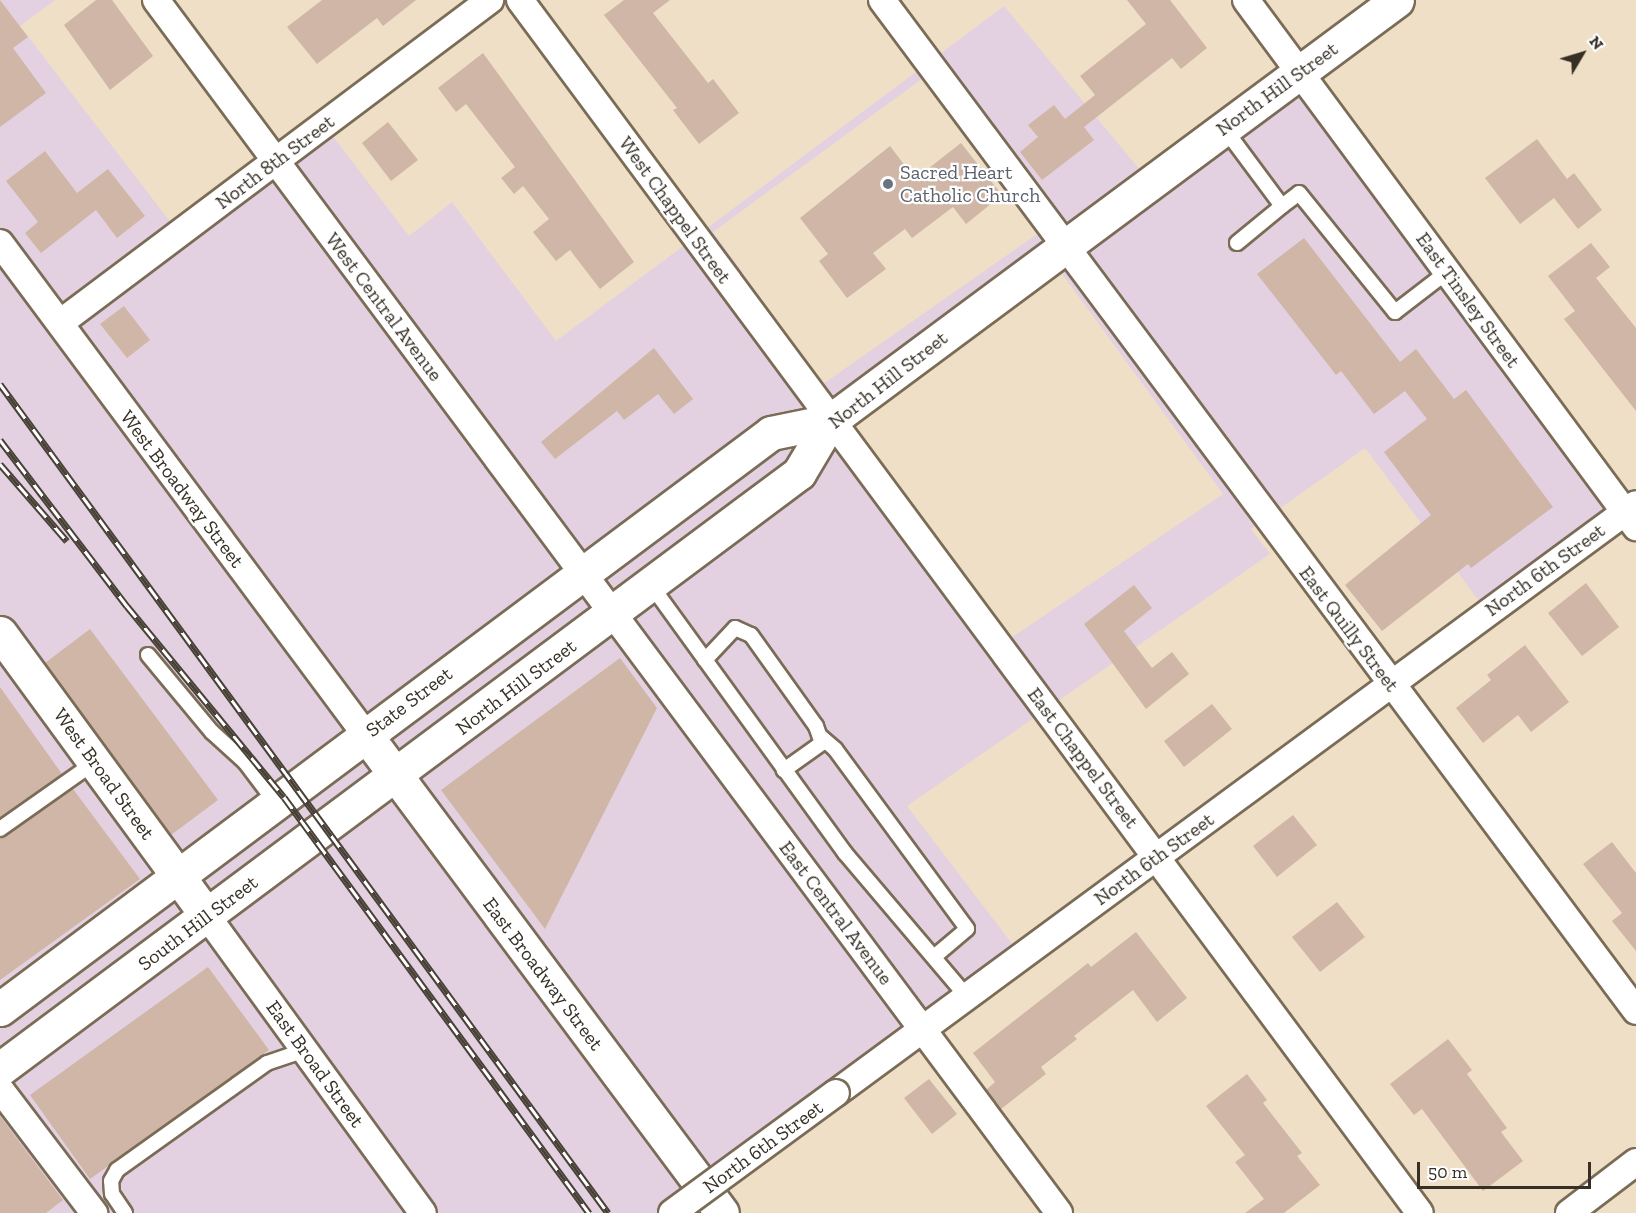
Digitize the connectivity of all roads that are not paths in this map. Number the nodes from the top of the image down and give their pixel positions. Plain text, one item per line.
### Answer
1 (156, 0) edge
2 (490, 0) edge
3 (520, 0) edge
4 (882, 0) edge
5 (1246, 0) edge
6 (1397, 0) edge
7 (1300, 73) junction
8 (1224, 128) junction
9 (276, 161) junction
10 (1282, 206) junction
11 (0, 243) edge
12 (1237, 243) dead end
13 (1064, 245) junction
14 (1448, 272) junction
15 (60, 323) junction
16 (830, 421) junction
17 (1632, 514) edge
18 (582, 573) junction
19 (651, 585) junction
20 (612, 615) junction
21 (0, 633) edge
22 (148, 655) dead end
23 (705, 660) junction
24 (1390, 684) junction
25 (365, 734) junction
26 (820, 736) junction
27 (95, 762) junction
28 (784, 770) junction
29 (396, 777) junction
30 (276, 803) junction
31 (0, 829) edge
32 (1157, 857) junction
33 (177, 875) junction
34 (207, 916) junction
35 (935, 956) junction
36 (967, 997) junction
37 (0, 1009) edge
38 (1636, 1011) edge
39 (923, 1029) junction
40 (305, 1050) junction
41 (0, 1070) edge
42 (0, 1089) edge
43 (1636, 1162) edge
44 (94, 1213) edge
45 (125, 1213) edge
46 (423, 1213) edge
47 (672, 1213) edge
48 (722, 1213) edge
49 (1059, 1213) edge
50 (1420, 1213) edge
51 (1569, 1213) edge

1 - 9 street, West Central Avenue
2 - 9 street, North 8th Street
3 - 16 street, West Chappel Street
4 - 13 street, East Quilly Street
5 - 7 street, East Tinsley Street
6 - 7 main road, North Hill Street
7 - 8 main road, North Hill Street
7 - 14 street, East Tinsley Street
8 - 10 lane
8 - 13 main road, North Hill Street
9 - 15 street, North 8th Street
9 - 18 street, West Central Avenue
10 - 12 lane
10 - 14 lane
11 - 15 street, West Broadway Street
13 - 16 main road, North Hill Street
13 - 24 street, East Quilly Street
14 - 17 street, East Tinsley Street
15 - 25 street, West Broadway Street
16 - 18 main road, State Street
16 - 19 main road, North Hill Street
16 - 32 street, East Chappel Street
17 - 24 street, North 6th Street
18 - 20 street, West Central Avenue
18 - 25 main road, State Street
19 - 20 main road, North Hill Street
19 - 23 lane
20 - 29 main road, North Hill Street
20 - 39 street, East Central Avenue
21 - 27 main road, West Broad Street
22 - 30 lane
23 - 26 lane
23 - 28 lane
24 - 32 street, North 6th Street
24 - 38 street, East Quilly Street
25 - 29 main road, East Broadway Street
25 - 30 main road, State Street
26 - 28 lane
26 - 35 lane
27 - 31 lane
27 - 33 main road, West Broad Street
28 - 35 lane
29 - 34 main road, South Hill Street
29 - 48 main road, East Broadway Street
30 - 33 main road, State Street
32 - 36 street, North 6th Street
32 - 50 street, East Chappel Street
33 - 34 main road, West Broad Street
33 - 37 main road, State Street
34 - 40 street, East Broad Street
34 - 41 main road, South Hill Street
35 - 36 lane
36 - 39 street, North 6th Street
39 - 47 street, North 6th Street, bridge
39 - 49 street, East Central Avenue
40 - 45 lane
40 - 46 street, East Broad Street
42 - 44 street
43 - 51 street

